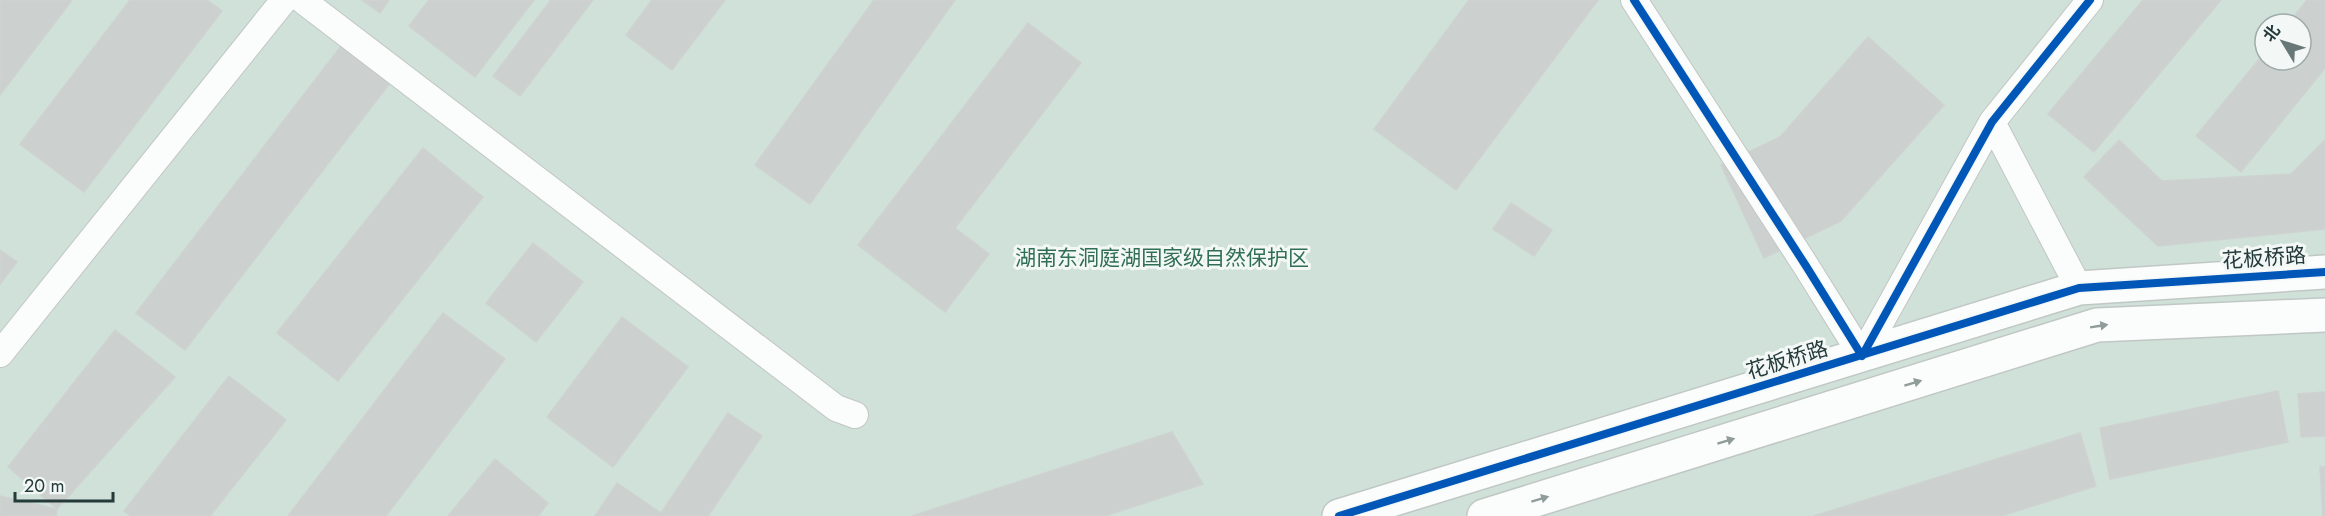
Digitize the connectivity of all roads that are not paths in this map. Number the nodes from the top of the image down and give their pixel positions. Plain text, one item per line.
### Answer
1 (284, 0) edge
2 (302, 0) edge
3 (1634, 0) edge
4 (2090, 0) edge
5 (1992, 123) junction
6 (2325, 272) edge
7 (2079, 288) junction
8 (2325, 315) edge
9 (0, 354) edge
10 (1862, 356) junction
11 (855, 415) dead end
12 (1339, 516) edge
13 (1484, 516) edge

1 - 9 street
2 - 11 street
3 - 10 street
4 - 5 street
5 - 7 street
5 - 10 street
6 - 7 street, 花板桥路
7 - 10 street, 花板桥路
13 -> 8 street
10 - 12 street, 花板桥路

